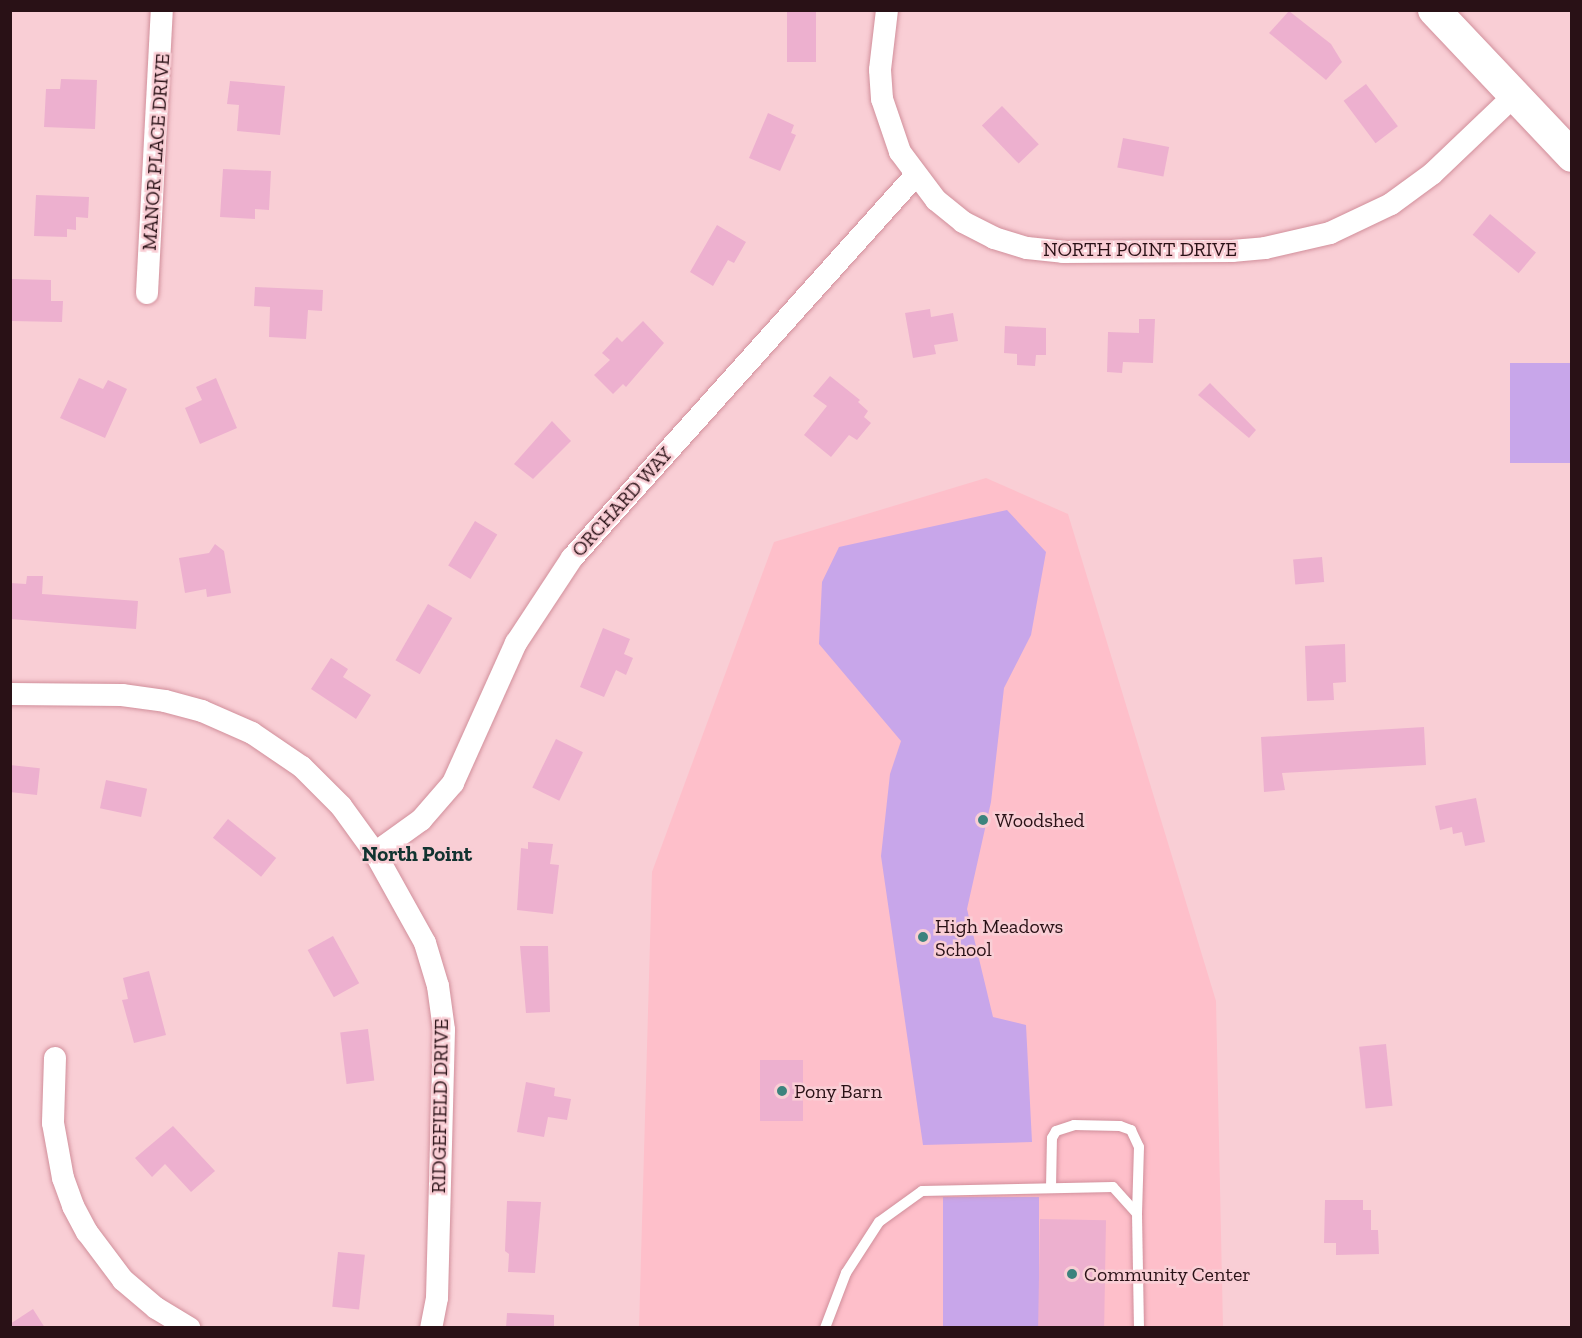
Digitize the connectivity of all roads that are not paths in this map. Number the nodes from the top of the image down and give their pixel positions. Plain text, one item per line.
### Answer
1 (162, 10) edge
2 (887, 10) edge
3 (1434, 10) edge
4 (1514, 96) junction
5 (1572, 156) edge
6 (915, 176) junction
7 (147, 293) dead end
8 (10, 694) edge
9 (375, 853) junction
10 (55, 1058) dead end
11 (1051, 1188) junction
12 (1137, 1214) junction
13 (189, 1328) edge
14 (431, 1328) edge
15 (825, 1328) edge
16 (1139, 1328) edge

1 - 7 street, MANOR PLACE DRIVE
2 - 6 street, NORTH POINT DRIVE
3 - 4 street
4 - 5 street
4 - 6 street, NORTH POINT DRIVE
6 - 9 street, ORCHARD WAY
8 - 9 street, RIDGEFIELD DRIVE
9 - 14 street, RIDGEFIELD DRIVE
10 - 13 street
11 - 12 lane
11 - 12 lane
11 - 15 lane
12 - 16 lane

